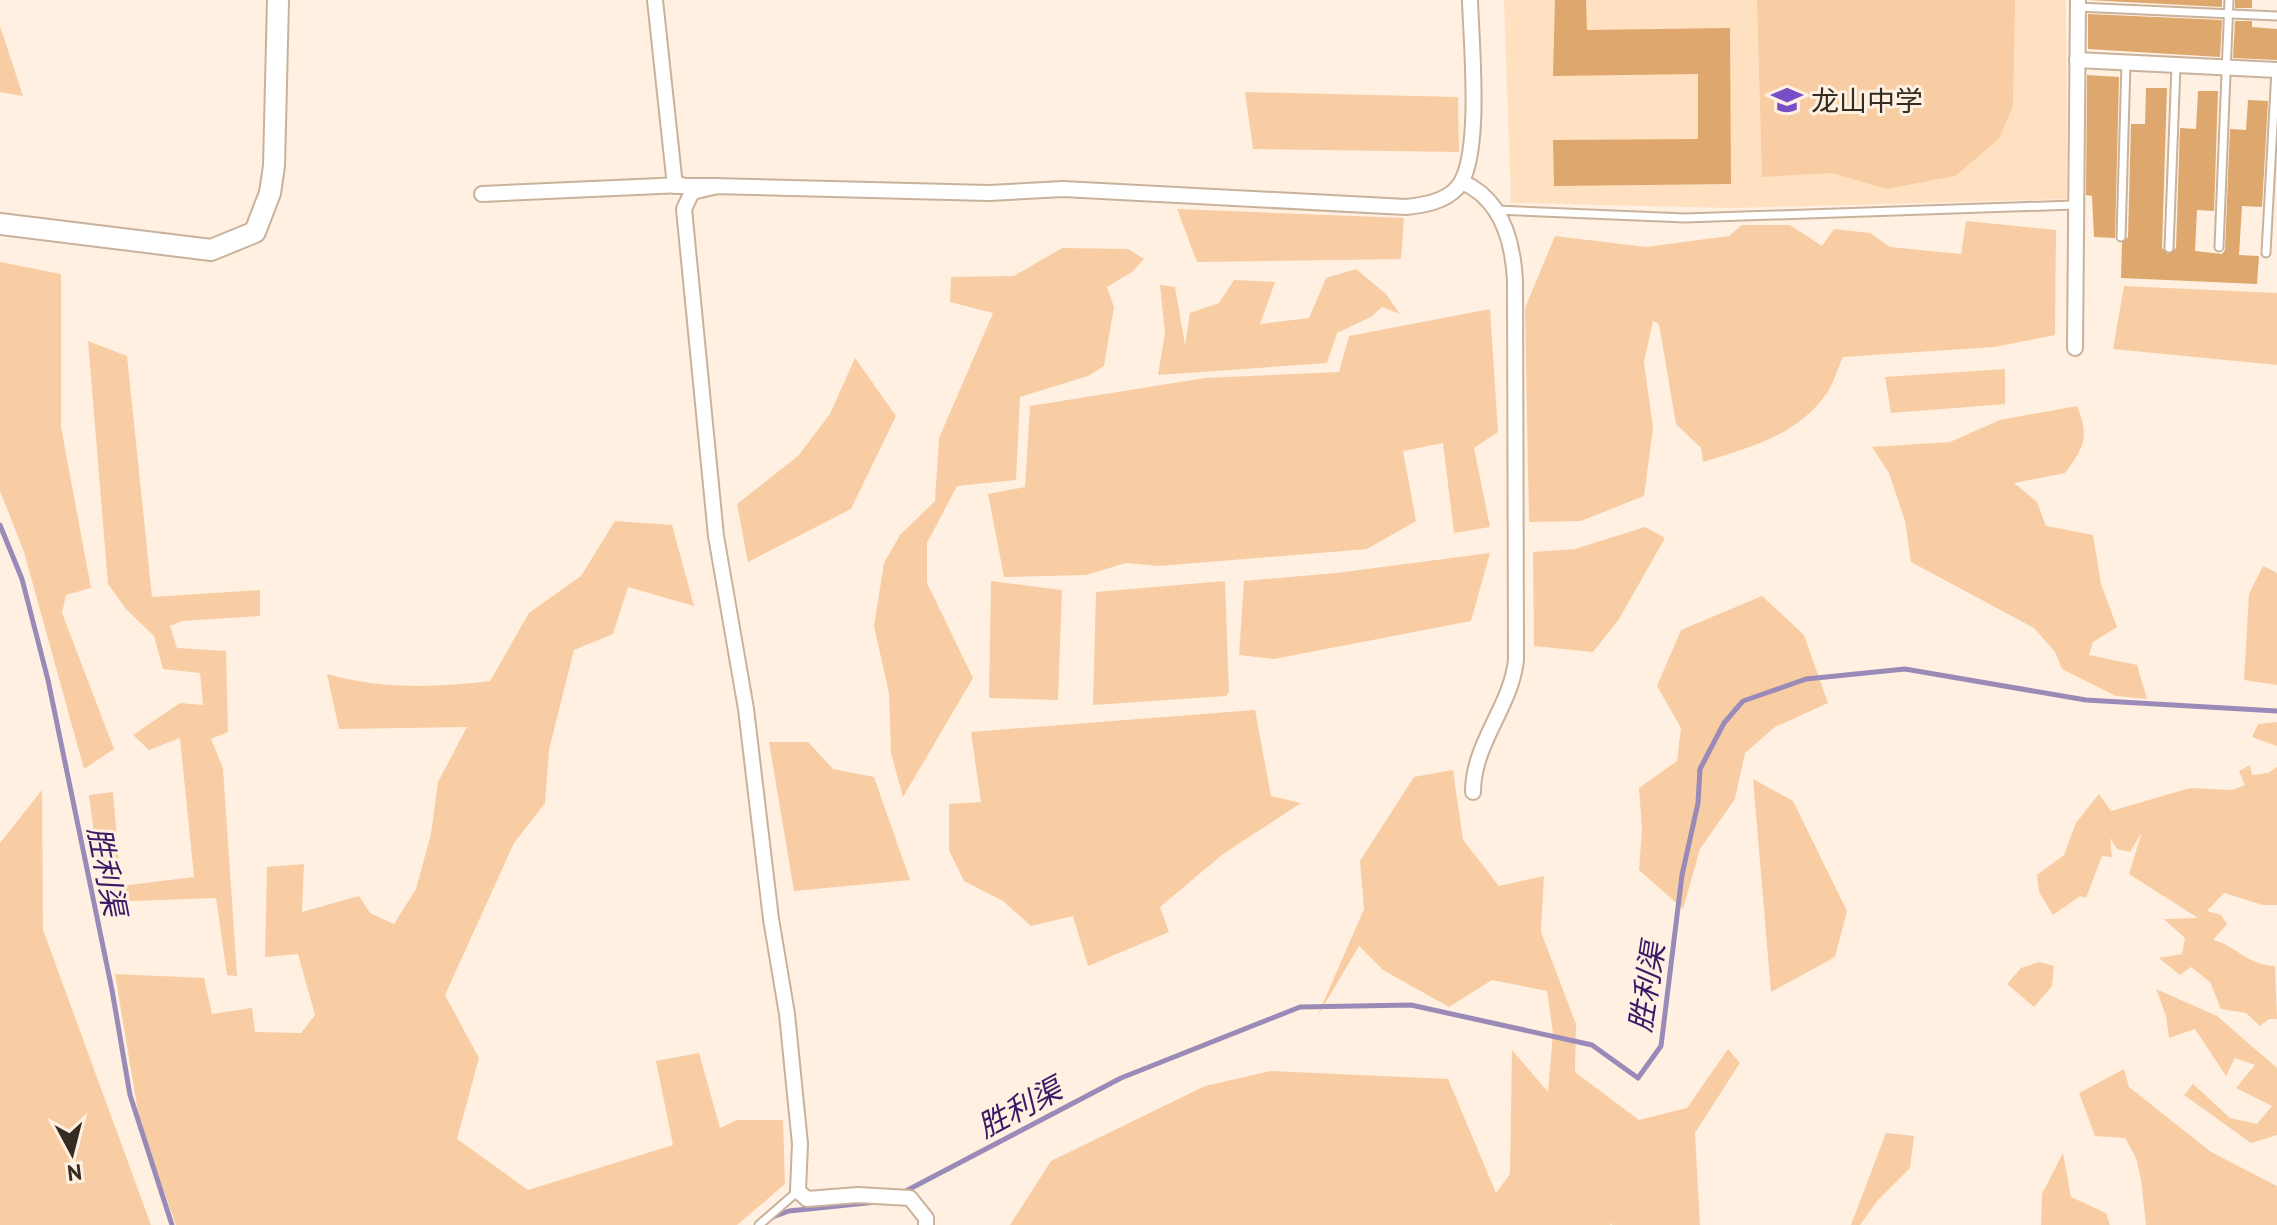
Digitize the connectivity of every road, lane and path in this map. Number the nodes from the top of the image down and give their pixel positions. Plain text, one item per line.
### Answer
1 (278, 0) edge
2 (655, 0) edge
3 (1470, 0) edge
4 (2229, 0) edge
5 (2077, 4) edge
6 (2229, 15) junction
7 (2277, 16) edge
8 (2077, 60) junction
9 (2126, 63) junction
10 (2176, 65) junction
11 (2225, 67) junction
12 (2276, 70) edge
13 (1462, 182) junction
14 (675, 186) junction
15 (718, 186) junction
16 (482, 194) dead end
17 (2074, 205) junction
18 (1497, 210) junction
19 (0, 213) edge
20 (0, 224) edge
21 (67, 232) junction
22 (2121, 237) dead end
23 (2219, 247) dead end
24 (2169, 248) dead end
25 (2266, 253) dead end
26 (2075, 348) dead end
27 (1473, 792) dead end
28 (798, 1191) junction
29 (759, 1225) edge
30 (926, 1225) edge

1 - 21 street
2 - 14 street
3 - 13 street
4 - 6 lane
5 - 6 lane
5 - 8 street
6 - 7 lane
6 - 11 lane
8 - 9 street
8 - 17 street
9 - 10 street
9 - 22 lane
10 - 11 street
10 - 24 lane
11 - 12 street
11 - 23 lane
12 - 25 lane
13 - 15 street
13 - 18 street
14 - 15 street
14 - 16 street
15 - 28 street
17 - 18 lane
17 - 26 street
18 - 27 street
19 - 21 street
20 - 21 street
28 - 29 lane
28 - 30 street

